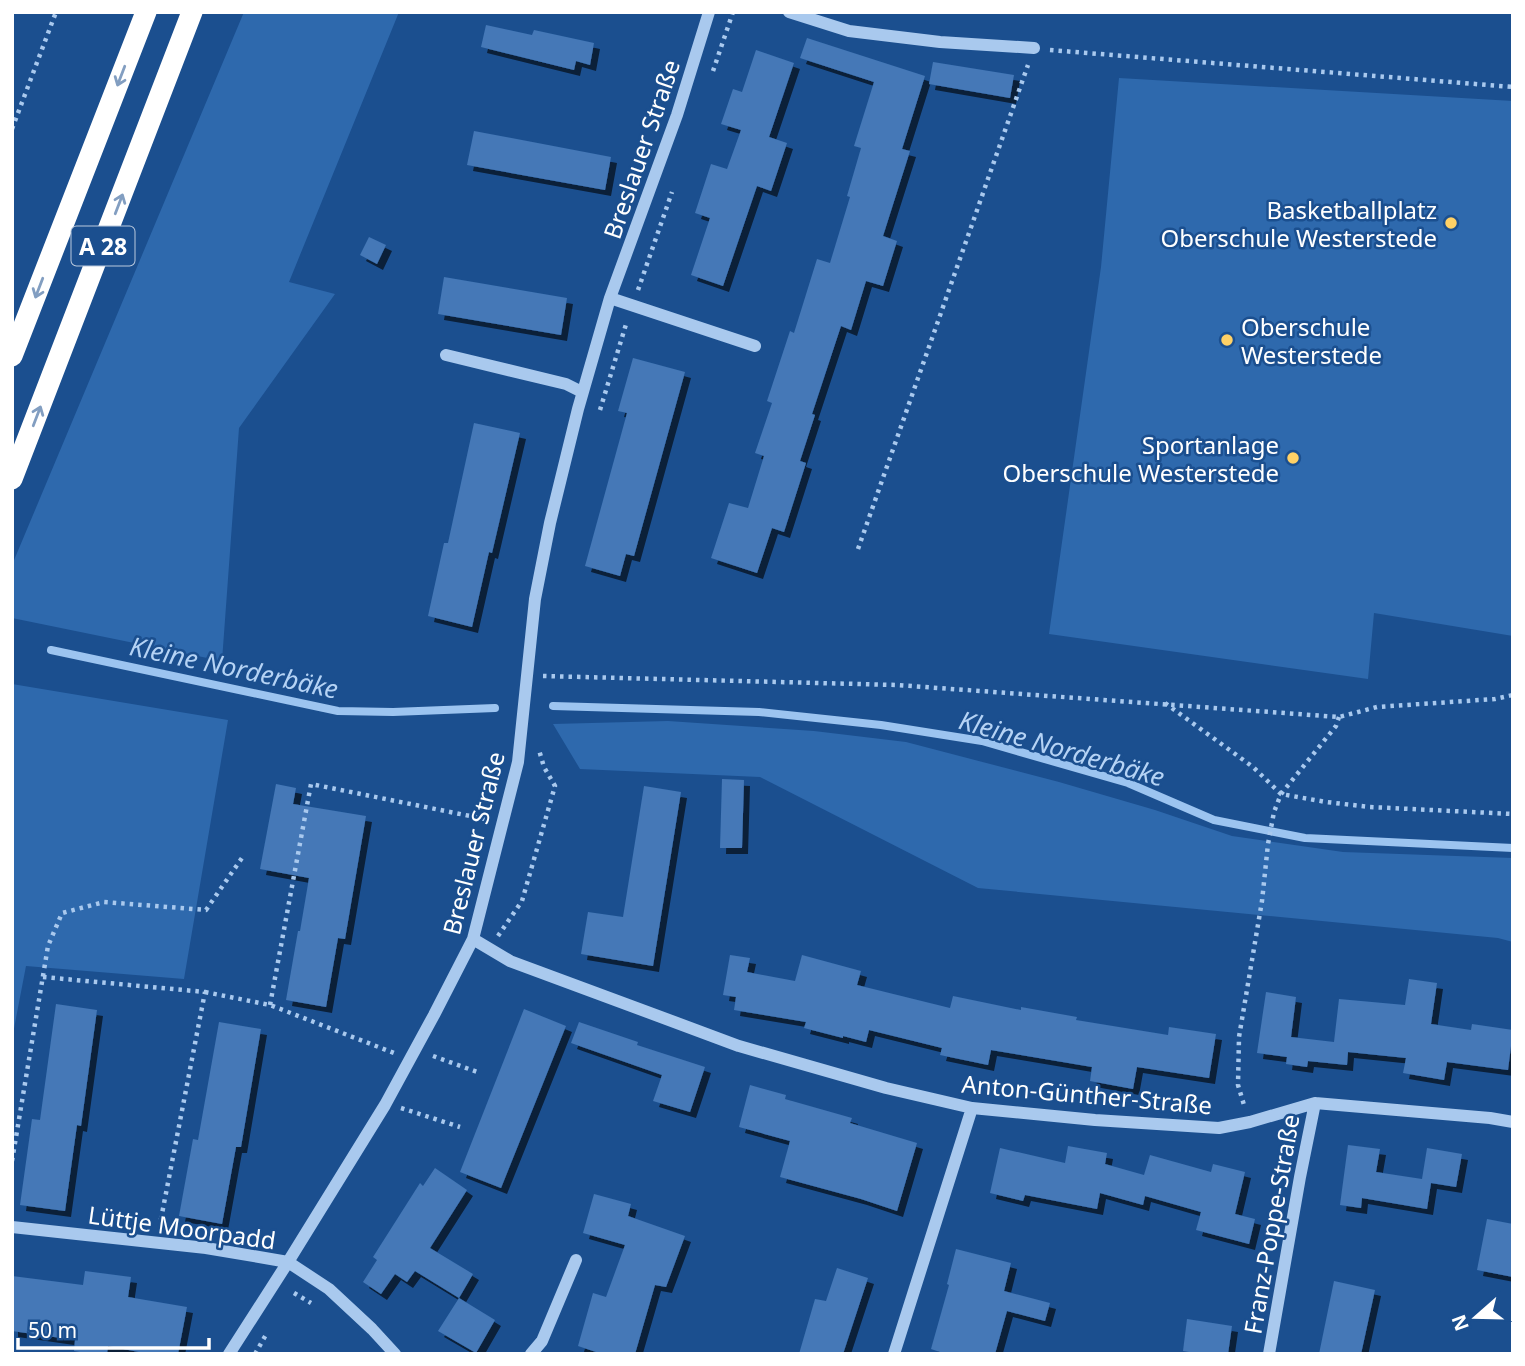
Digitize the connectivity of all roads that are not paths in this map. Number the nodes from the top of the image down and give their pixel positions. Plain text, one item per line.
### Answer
1 (146, 12) edge
2 (192, 12) edge
3 (709, 12) edge
4 (789, 12) edge
5 (1034, 48) road end
6 (610, 298) junction
7 (755, 346) dead end
8 (446, 355) dead end
9 (12, 356) edge
10 (582, 392) junction
11 (12, 479) edge
12 (473, 939) junction
13 (1315, 1103) junction
14 (972, 1108) junction
15 (1513, 1122) edge
16 (12, 1227) edge
17 (576, 1260) dead end
18 (288, 1262) junction
19 (229, 1354) edge
20 (395, 1354) edge
21 (531, 1354) edge
22 (894, 1354) edge
23 (1269, 1354) edge

1 -> 9 highway, A 28
11 -> 2 highway, A 28
3 - 6 street, Breslauer Straße
4 - 5 street
6 - 7 street
6 - 10 street, Breslauer Straße
8 - 10 street
10 - 12 street, Breslauer Straße
12 - 14 street, Anton-Günther-Straße
12 - 18 street, Breslauer Straße
13 - 14 street, Anton-Günther-Straße
13 - 15 street, Anton-Günther-Straße
13 - 23 street, Franz-Poppe-Straße
14 - 22 street
16 - 18 street, Lüttje Moorpadd
17 - 21 street
18 - 19 street, Breslauer Straße
18 - 20 street, Lüttje Moorpadd

